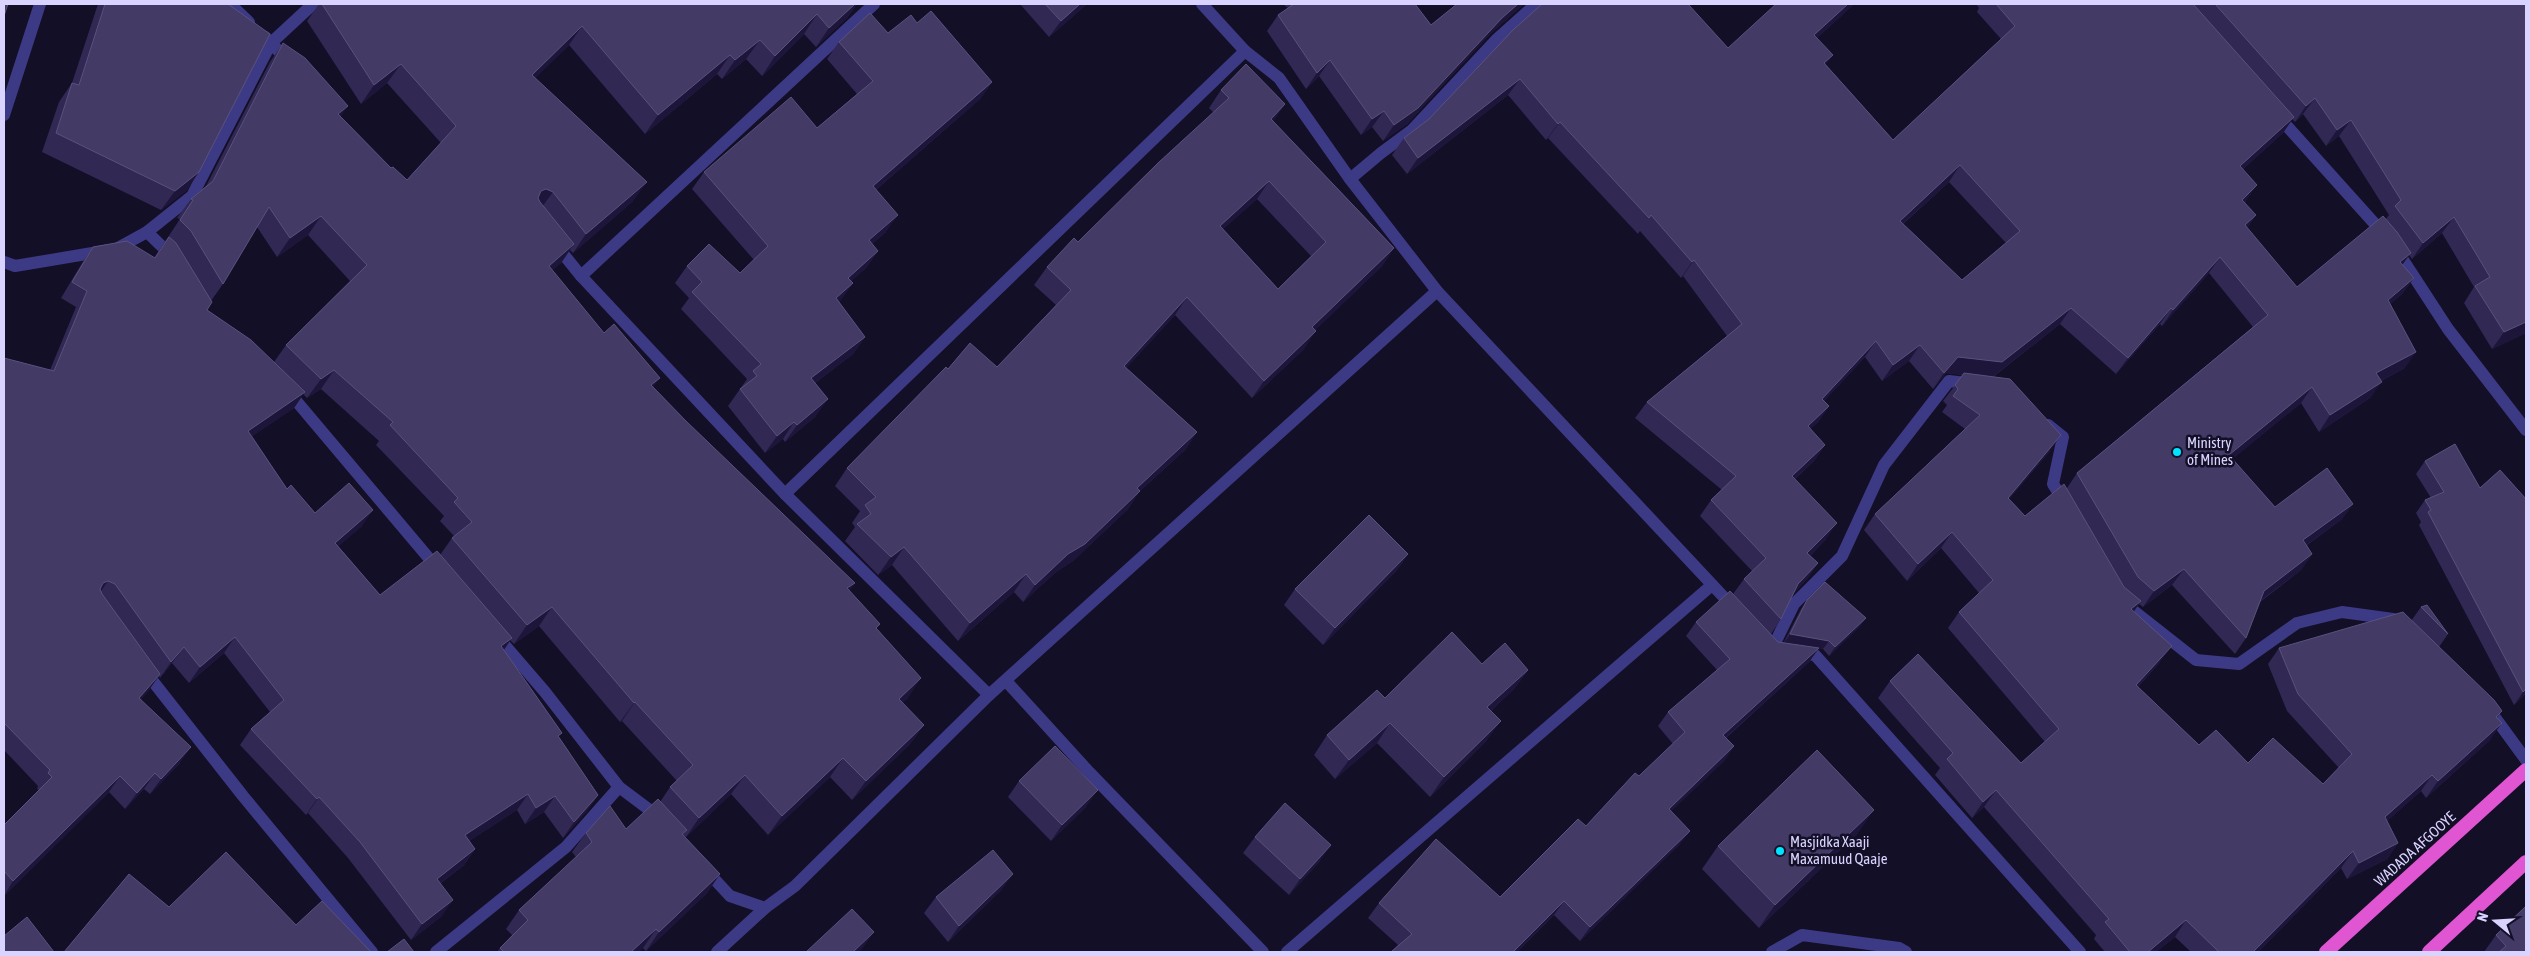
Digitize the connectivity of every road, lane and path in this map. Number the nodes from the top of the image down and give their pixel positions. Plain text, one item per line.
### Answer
1 (40, 4) edge
2 (230, 4) edge
3 (313, 4) edge
4 (874, 4) edge
5 (1202, 4) edge
6 (1536, 4) edge
7 (271, 43) junction
8 (1245, 51) junction
9 (296, 71) edge
10 (2268, 105) edge
11 (4, 116) edge
12 (1350, 179) junction
13 (147, 232) junction
14 (551, 238) edge
15 (4, 262) edge
16 (181, 270) edge
17 (581, 276) junction
18 (1437, 292) junction
19 (277, 380) edge
20 (1984, 386) edge
21 (2040, 419) edge
22 (2526, 430) edge
23 (785, 494) junction
24 (2072, 517) edge
25 (444, 576) edge
26 (1712, 584) junction
27 (2115, 591) edge
28 (1745, 620) edge
29 (488, 627) edge
30 (2406, 632) edge
31 (138, 661) edge
32 (1006, 681) junction
33 (989, 695) junction
34 (2482, 704) edge
35 (2526, 760) edge
36 (2526, 770) edge
37 (619, 787) junction
38 (666, 828) edge
39 (698, 862) edge
40 (2526, 862) edge
41 (765, 908) junction
42 (372, 952) edge
43 (436, 952) edge
44 (717, 952) edge
45 (1264, 952) edge
46 (1287, 952) edge
47 (1772, 952) edge
48 (1906, 952) edge
49 (2080, 952) edge
50 (2326, 952) edge
51 (2429, 952) edge

1 - 11 street
2 - 7 street
3 - 7 street
4 - 17 street
5 - 8 street
6 - 12 street
7 - 9 street
7 - 13 street
8 - 12 street
8 - 23 street
10 - 22 street
12 - 18 street
13 - 15 street
13 - 16 street
14 - 17 street
17 - 23 street
18 - 26 street
18 - 32 street
19 - 25 street
20 - 49 street
21 - 24 street
23 - 33 street
26 - 28 street
26 - 46 street
27 - 30 street
29 - 37 street
31 - 42 street
32 - 33 street
32 - 45 street
33 - 41 street
34 - 35 street
36 - 50 highway, WADADA AFGOOYE
37 - 38 street
37 - 43 street
39 - 41 street
40 - 51 highway
41 - 44 street
47 - 48 street

